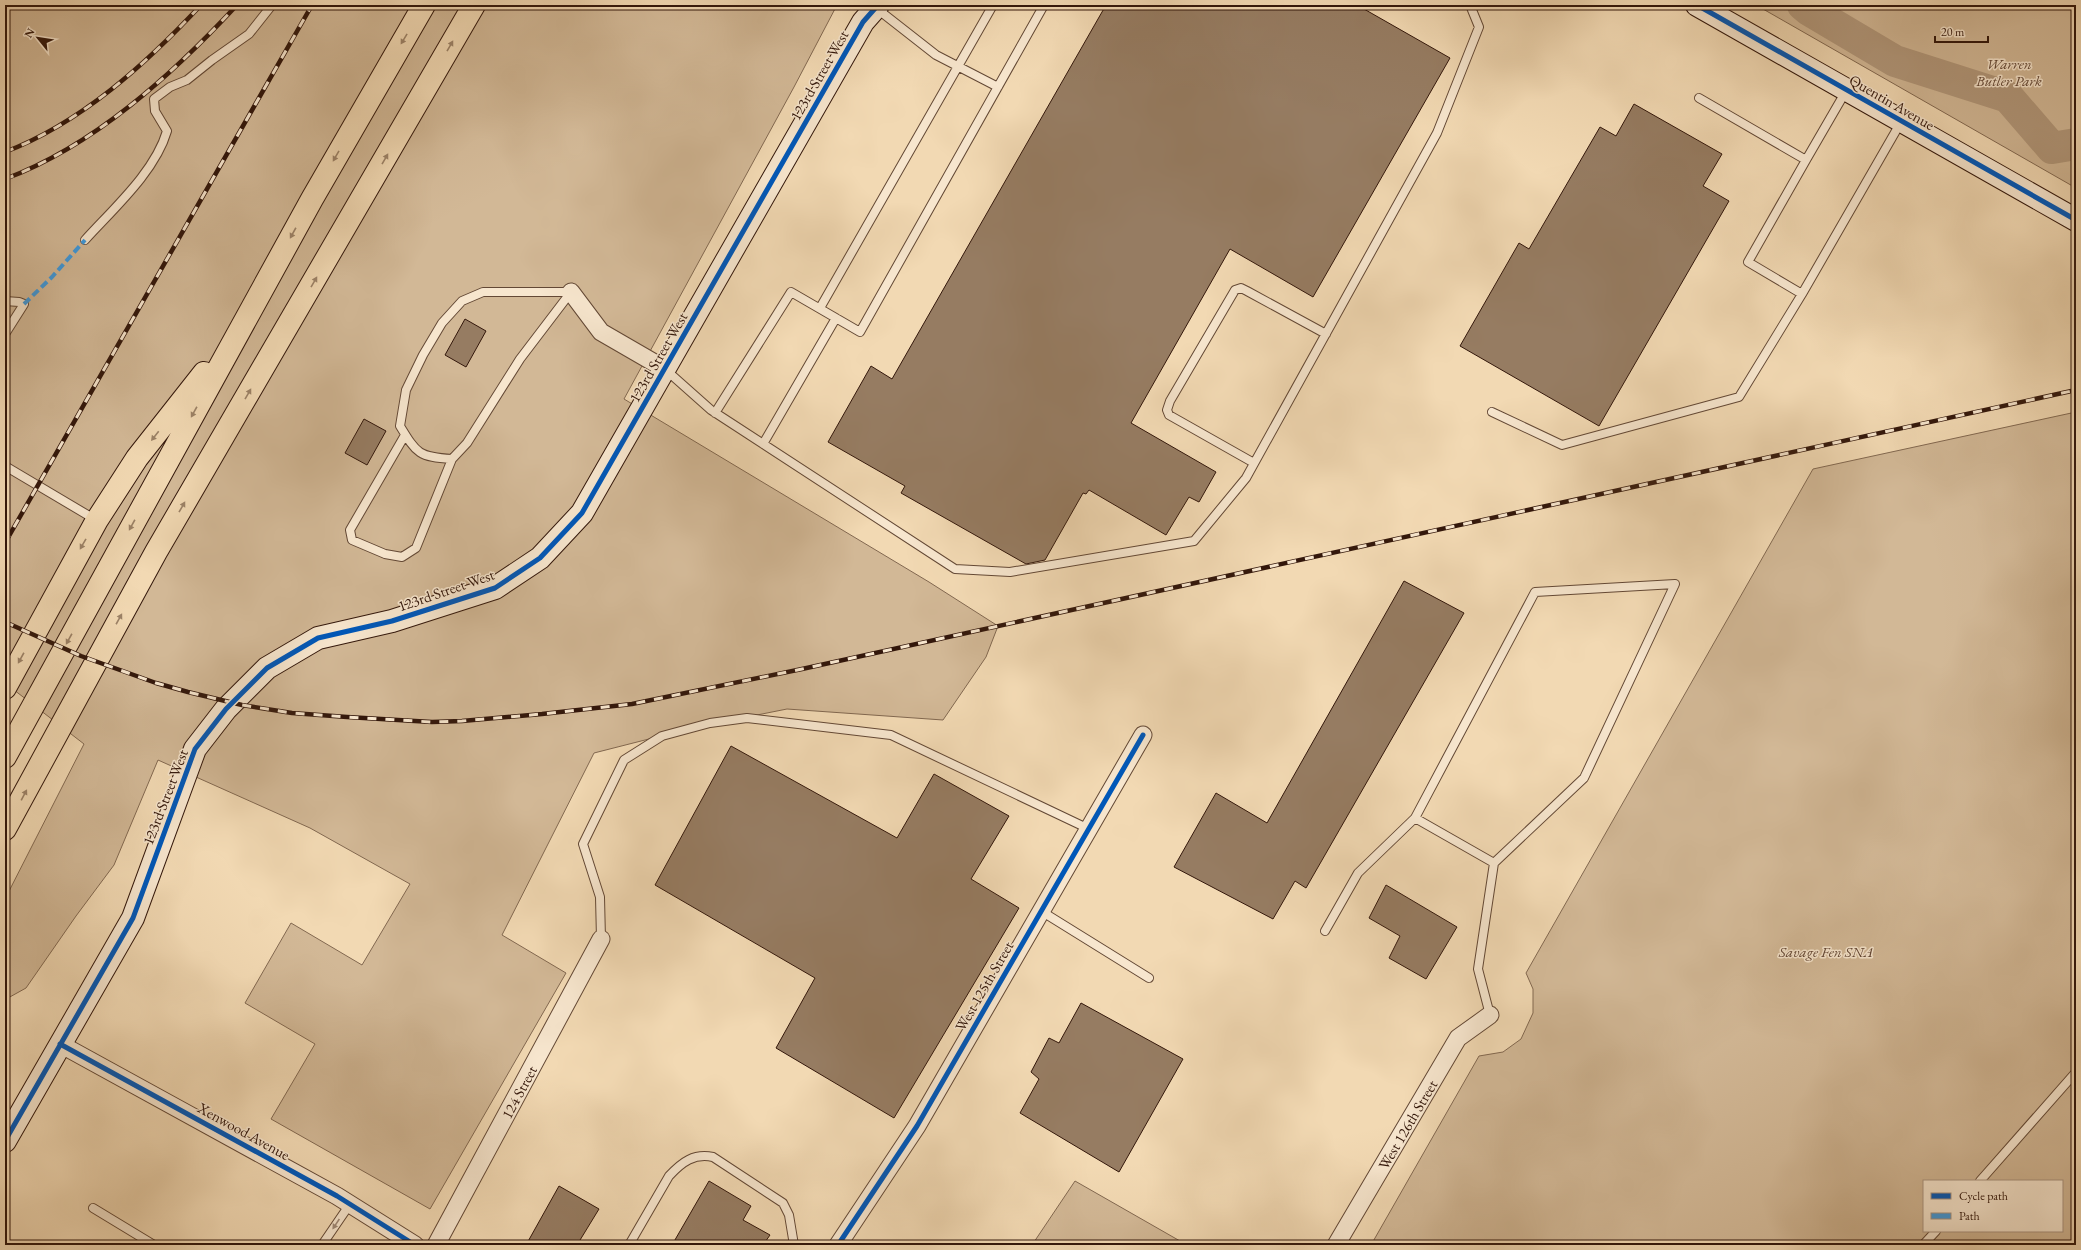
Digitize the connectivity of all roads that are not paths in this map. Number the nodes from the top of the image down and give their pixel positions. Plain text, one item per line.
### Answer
1 (272, 5) edge
2 (424, 5) edge
3 (474, 5) edge
4 (993, 5) edge
5 (1044, 5) edge
6 (1470, 5) edge
7 (1697, 5) edge
8 (877, 6) edge
9 (958, 67) junction
10 (998, 87) junction
11 (1847, 90) junction
12 (1699, 98) dead end
13 (1902, 121) junction
14 (1806, 160) junction
15 (2076, 220) edge
16 (85, 240) dead end
17 (571, 292) junction
18 (1802, 294) junction
19 (5, 301) edge
20 (820, 308) junction
21 (247, 316) junction
22 (836, 318) junction
23 (5, 334) edge
24 (1326, 334) junction
25 (665, 370) junction
26 (1492, 412) dead end
27 (715, 413) junction
28 (405, 435) junction
29 (763, 444) junction
30 (452, 459) junction
31 (1254, 463) junction
32 (5, 466) edge
33 (97, 520) junction
34 (5, 688) edge
35 (1143, 735) dead end
36 (5, 757) edge
37 (1415, 818) junction
38 (1089, 829) junction
39 (5, 830) edge
40 (1494, 863) junction
41 (1041, 911) junction
42 (1325, 931) dead end
43 (601, 939) joint
44 (1149, 978) dead end
45 (1490, 1015) joint
46 (60, 1044) junction
47 (2076, 1072) edge
48 (5, 1141) edge
49 (1981, 1180) edge
50 (350, 1204) junction
51 (93, 1208) dead end
52 (1935, 1232) edge
53 (154, 1245) edge
54 (322, 1245) edge
55 (415, 1245) edge
56 (436, 1245) edge
57 (629, 1245) edge
58 (794, 1245) edge
59 (838, 1245) edge
60 (1336, 1245) edge
61 (1923, 1245) edge

1 - 16 lane
2 -> 21 highway
39 -> 3 highway
4 - 9 lane
5 - 10 lane
6 - 24 lane
7 - 11 street, Quentin Avenue
8 - 9 lane
8 - 25 street, 123rd Street West
9 - 10 lane
9 - 20 lane
10 - 22 lane
11 - 13 street, Quentin Avenue
11 - 14 lane
12 - 14 lane
13 - 15 street, Quentin Avenue
13 - 18 lane
14 - 18 lane
17 - 25 street
17 - 28 lane
17 - 30 lane
18 - 26 lane
19 - 23 lane
20 - 22 lane
20 - 27 lane
21 -> 33 highway
21 -> 36 highway
22 - 29 lane
24 - 31 lane
24 - 31 lane
25 - 27 lane
25 - 46 street, 123rd Street West
27 - 29 lane
28 - 30 lane
28 - 30 lane
29 - 31 lane
32 - 33 lane
33 -> 34 highway
35 - 38 street, West 125th Street
37 - 40 lane
37 - 40 lane
37 - 42 lane
38 - 41 street, West 125th Street
38 - 43 lane
40 - 45 lane
41 - 44 lane
41 - 59 street, West 125th Street
43 - 56 street, 124 Street
45 - 60 street, West 126th Street
46 - 48 street, 123rd Street West
46 - 50 street, Xenwood Avenue
47 - 49 lane
50 -> 54 lane
50 - 55 street, Xenwood Avenue
51 - 53 lane
52 - 61 lane
57 - 58 lane

